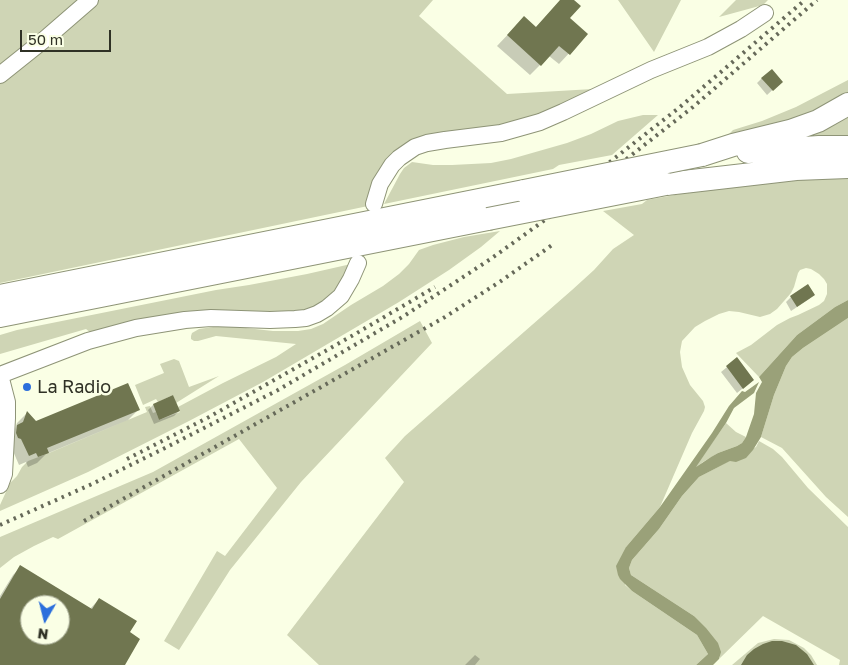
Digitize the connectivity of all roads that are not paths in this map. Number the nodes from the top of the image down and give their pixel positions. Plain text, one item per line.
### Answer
1 (90, 0) edge
2 (765, 13) dead end
3 (0, 75) edge
4 (848, 104) edge
5 (848, 147) edge
6 (702, 155) junction
7 (848, 167) edge
8 (374, 204) dead end
9 (358, 262) dead end
10 (218, 272) junction
11 (0, 296) edge
12 (0, 316) edge
13 (0, 327) edge
14 (0, 375) edge
15 (4, 419) edge
16 (0, 485) edge

1 - 3 street
2 - 8 street
4 - 6 highway
5 - 6 highway
6 - 11 highway, bridge
7 - 10 highway, bridge
9 - 14 street
10 - 12 highway
10 - 13 highway
14 - 15 street
15 - 16 street

